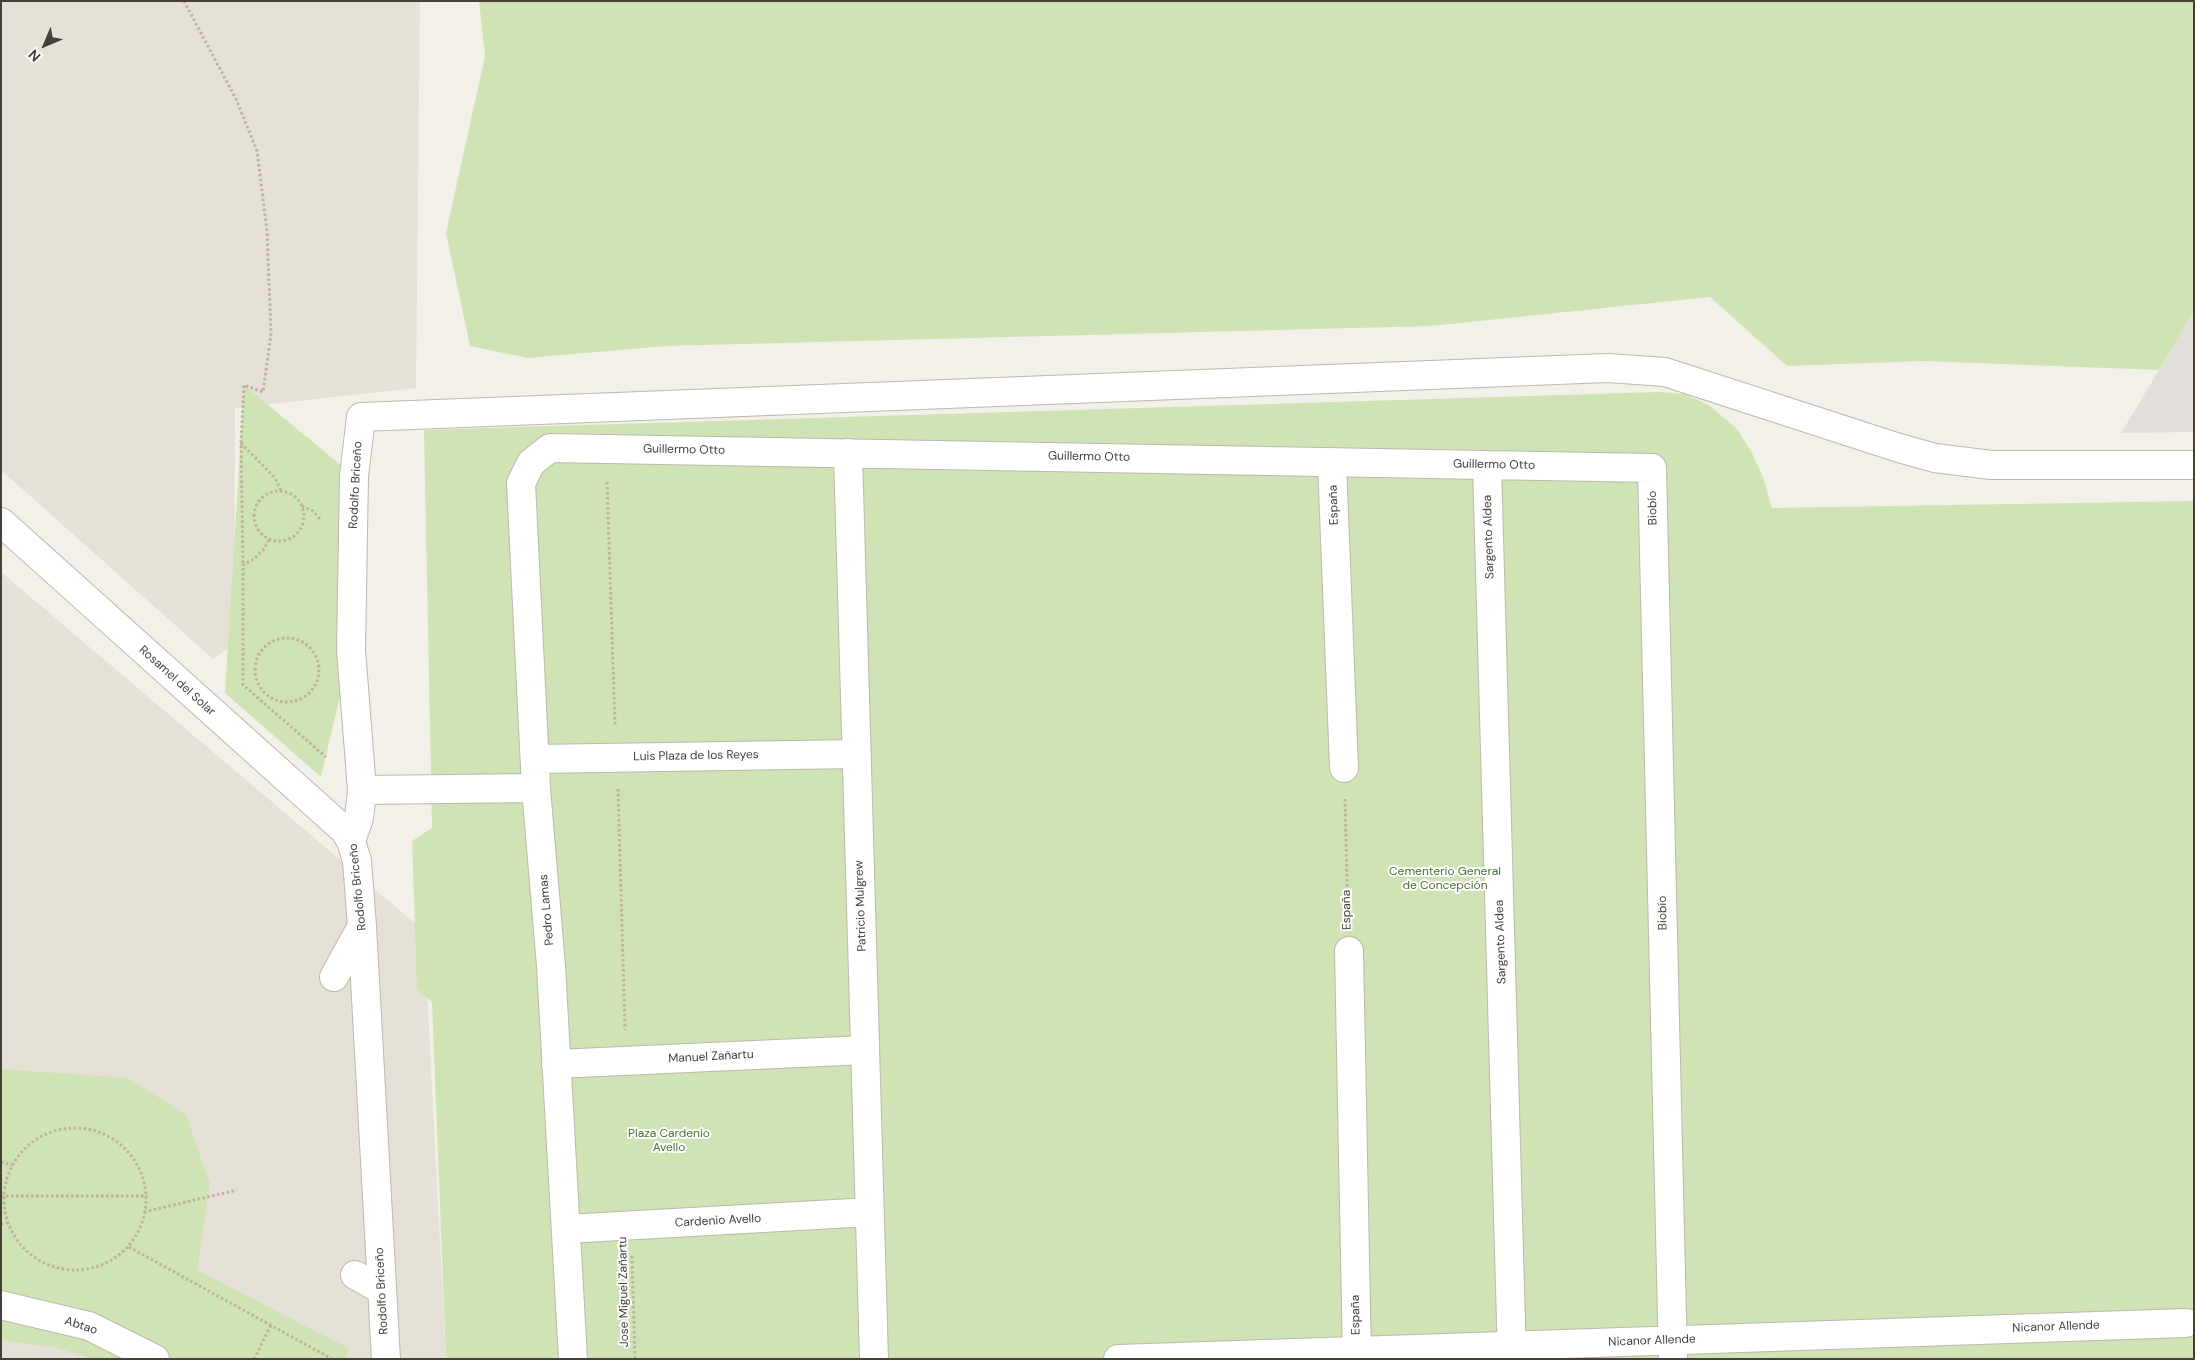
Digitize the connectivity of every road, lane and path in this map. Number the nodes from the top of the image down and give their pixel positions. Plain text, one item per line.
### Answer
1 (184, 1) edge
2 (241, 442) junction
3 (848, 453) junction
4 (1332, 462) junction
5 (531, 464) joint
6 (1487, 465) junction
7 (2194, 465) edge
8 (1652, 468) joint
9 (281, 491) junction
10 (1, 522) edge
11 (269, 540) junction
12 (243, 565) junction
13 (313, 650) joint
14 (856, 754) junction
15 (326, 756) dead end
16 (534, 759) junction
17 (1344, 768) joint
18 (536, 788) junction
19 (362, 790) junction
20 (351, 841) junction
21 (362, 926) junction
22 (1348, 951) joint
23 (334, 977) dead end
24 (865, 1050) junction
25 (556, 1064) junction
26 (1, 1162) edge
27 (12, 1165) junction
28 (237, 1190) dead end
29 (2, 1196) edge
30 (147, 1196) junction
31 (144, 1212) junction
32 (870, 1212) junction
33 (8, 1223) junction
34 (1, 1224) edge
35 (632, 1226) junction
36 (566, 1229) junction
37 (129, 1247) junction
38 (355, 1275) dead end
39 (382, 1290) junction
40 (1, 1305) edge
41 (2186, 1323) dead end
42 (271, 1325) junction
43 (1673, 1349) edge
44 (1512, 1352) edge
45 (1357, 1355) edge
46 (155, 1359) edge
47 (254, 1359) edge
48 (332, 1359) edge
49 (386, 1359) edge
50 (573, 1359) edge
51 (635, 1359) edge
52 (874, 1359) edge
53 (1118, 1359) edge

1 - 2 path
2 - 9 path
2 - 12 path
3 - 4 street, Guillermo Otto
3 - 5 street, Guillermo Otto
3 - 14 street, Patricio Mulgrew
4 - 6 street, Guillermo Otto
4 - 17 street, España
5 - 16 street, Pedro Lamas
6 - 8 street, Guillermo Otto
6 - 44 street, Sargento Aldea
7 - 19 street, Rodolfo Briceño
8 - 43 street, Biobío
9 - 11 path
9 - 11 path
10 - 20 street, Rosamel del Solar
11 - 12 path
12 - 15 path
13 - 13 path
14 - 16 street, Luis Plaza de los Reyes
14 - 24 street, Patricio Mulgrew
16 - 18 street, Pedro Lamas
17 - 22 path, España
18 - 19 street
18 - 25 street, Pedro Lamas
19 - 20 street, Rodolfo Briceño
20 - 21 street, Rodolfo Briceño
21 - 23 street
21 - 39 street, Rodolfo Briceño
22 - 45 street, España
24 - 25 street, Manuel Zañartu
24 - 32 street, Patricio Mulgrew
25 - 36 street, Pedro Lamas
26 - 27 path
27 - 29 path
27 - 30 path
28 - 31 path
29 - 30 path
29 - 33 path
30 - 31 path
31 - 37 path
32 - 35 street, Cardenio Avello
32 - 52 street, Patricio Mulgrew
33 - 34 path
33 - 37 path
35 - 36 street, Cardenio Avello
35 - 51 path, Jose Miguel Zañartu
36 - 50 street, Pedro Lamas
37 - 42 path
38 - 39 street
39 - 49 street, Rodolfo Briceño
40 - 46 street, Abtao
41 - 43 street, Nicanor Allende
42 - 47 path
42 - 48 path
43 - 44 street, Nicanor Allende
44 - 45 street, Nicanor Allende
45 - 53 street, Nicanor Allende

